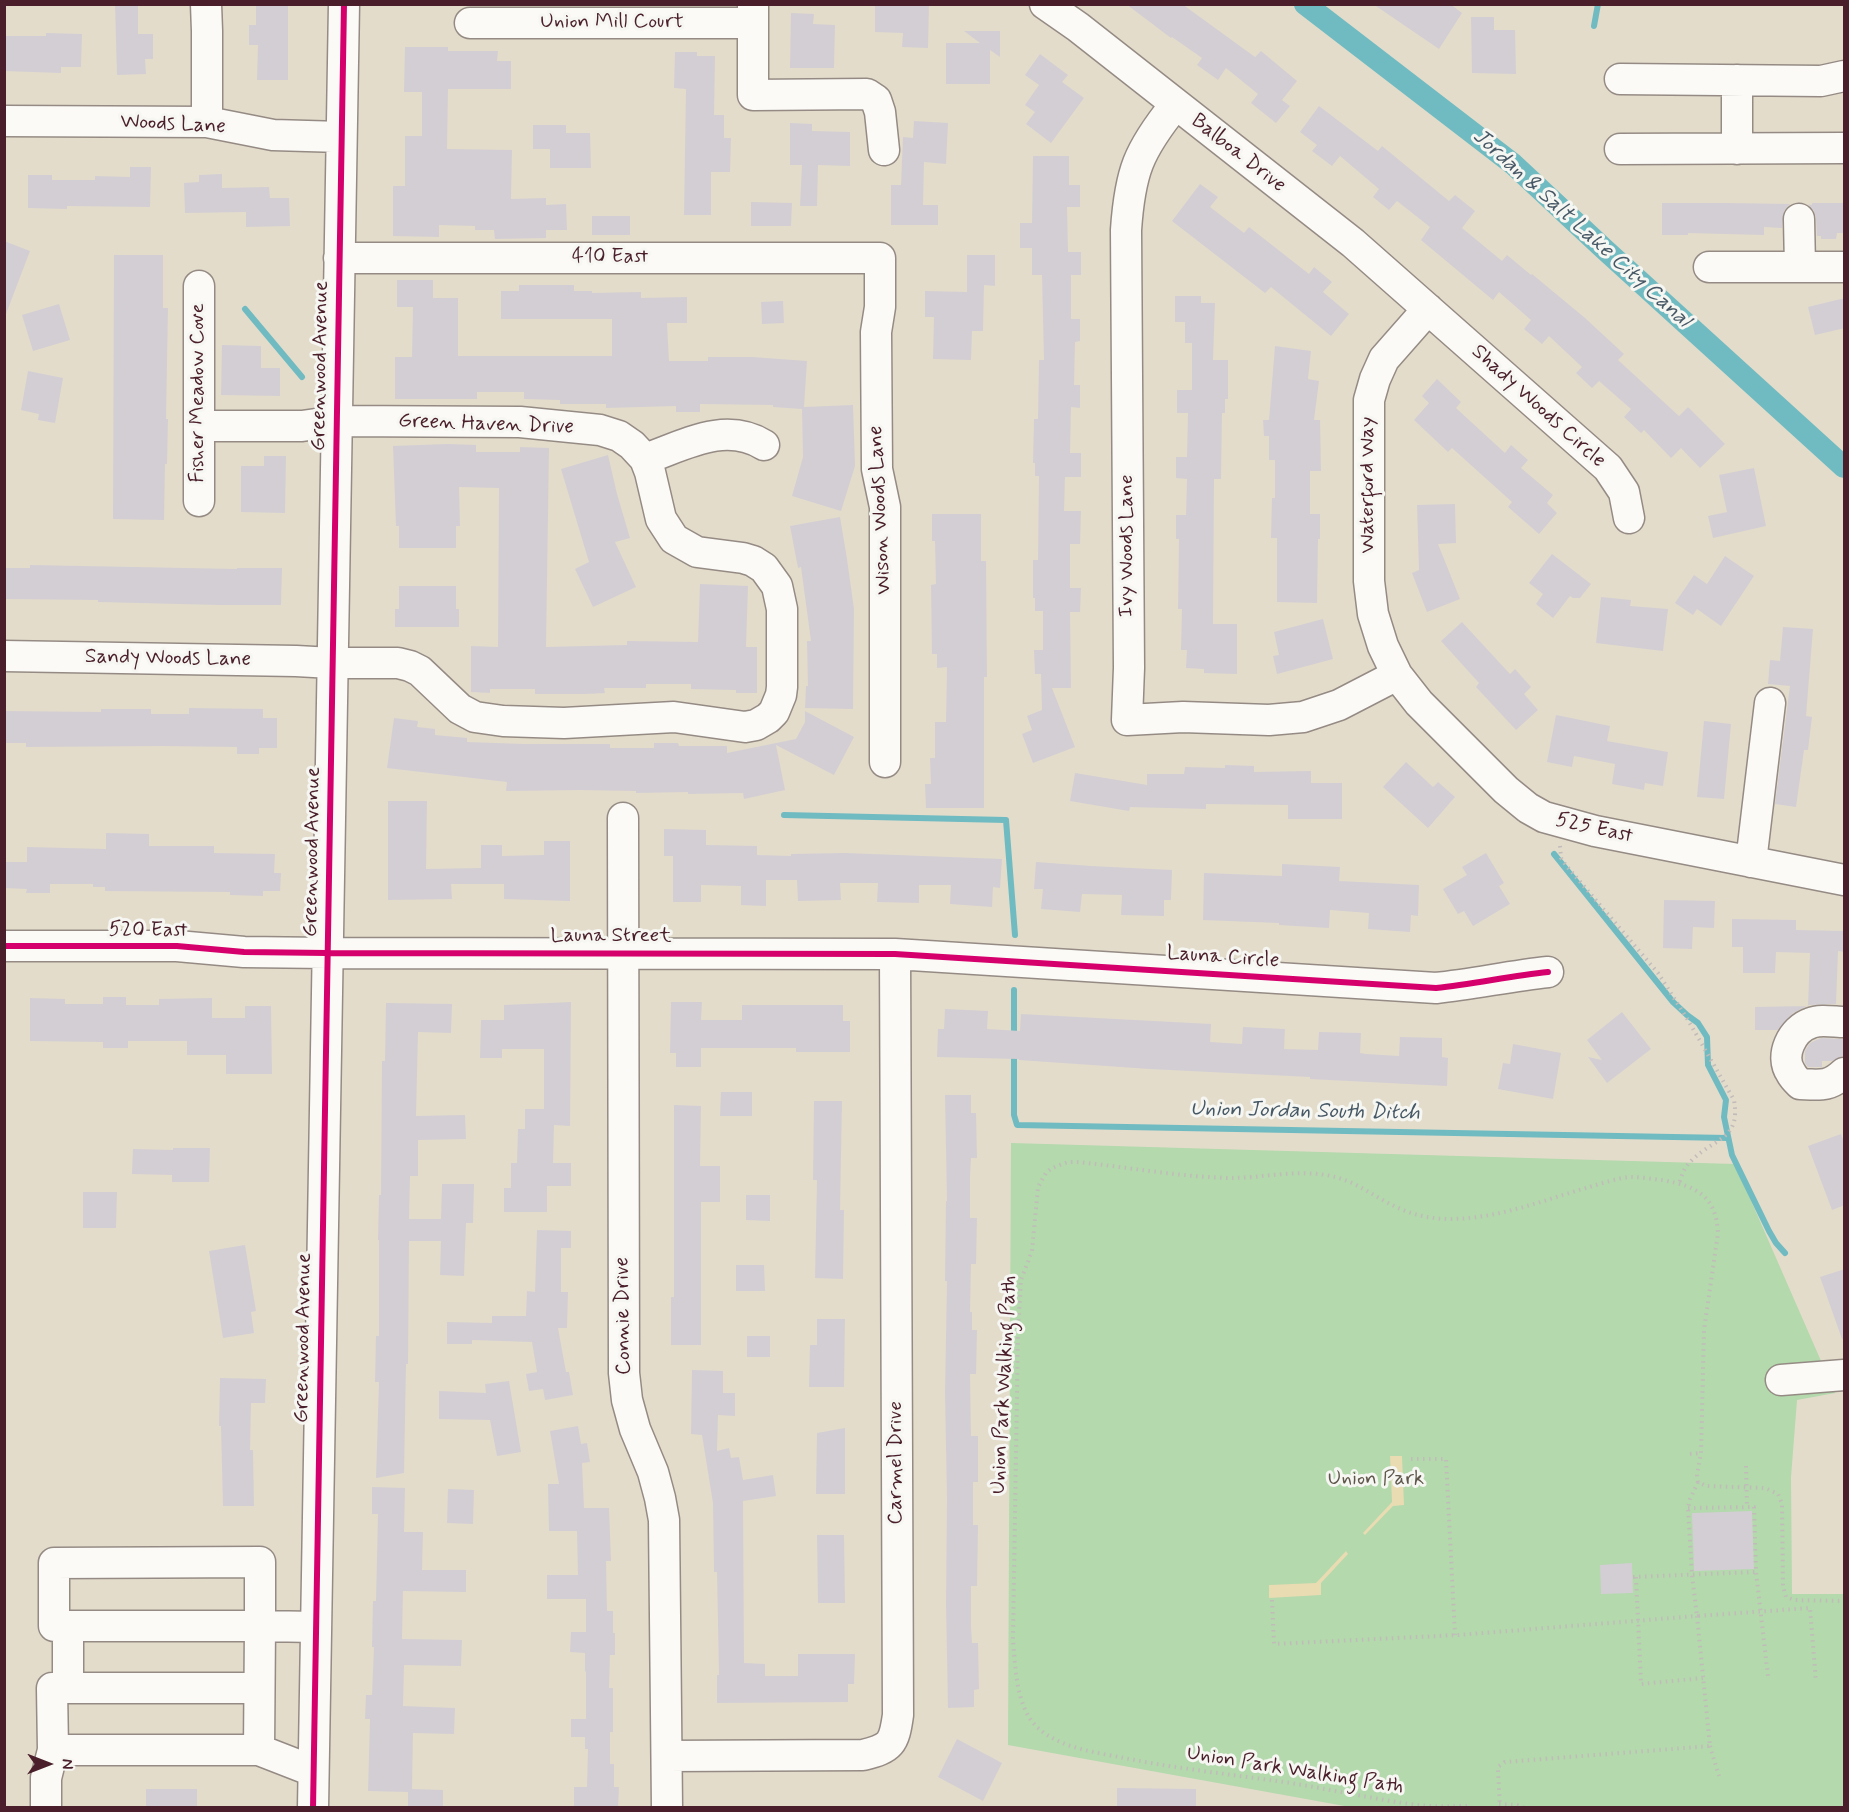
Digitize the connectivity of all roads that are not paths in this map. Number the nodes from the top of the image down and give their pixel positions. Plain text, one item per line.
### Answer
1 (206, 4) edge
2 (344, 4) edge
3 (1045, 4) edge
4 (753, 14) edge
5 (470, 23) dead end
6 (1845, 76) edge
7 (1620, 79) dead end
8 (1737, 80) junction
9 (1175, 105) junction
10 (4, 121) edge
11 (207, 123) junction
12 (341, 137) junction
13 (1845, 148) edge
14 (1620, 149) dead end
15 (1737, 149) junction
16 (884, 150) dead end
17 (1799, 219) dead end
18 (339, 258) junction
19 (880, 258) joint
20 (1709, 267) dead end
21 (1800, 267) junction
22 (1845, 267) edge
23 (199, 286) dead end
24 (1428, 309) junction
25 (337, 421) junction
26 (199, 426) junction
27 (764, 445) dead end
28 (645, 459) junction
29 (199, 501) dead end
30 (1629, 518) dead end
31 (4, 656) edge
32 (332, 663) junction
33 (1397, 675) junction
34 (1770, 703) dead end
35 (768, 718) joint
36 (885, 762) dead end
37 (623, 818) dead end
38 (1751, 862) junction
39 (1845, 880) edge
40 (4, 946) edge
41 (327, 953) junction
42 (623, 953) junction
43 (895, 954) junction
44 (1548, 972) dead end
45 (1845, 1022) edge
46 (1845, 1073) edge
47 (1845, 1375) edge
48 (1781, 1380) dead end
49 (68, 1626) junction
50 (260, 1626) junction
51 (316, 1627) junction
52 (68, 1688) junction
53 (259, 1688) junction
54 (53, 1750) junction
55 (259, 1750) junction
56 (667, 1756) junction
57 (314, 1771) junction
58 (46, 1808) edge
59 (313, 1808) edge
60 (667, 1808) edge

1 - 11 street
2 - 12 street, Greenwood Avenue
3 - 9 street, Balboa Drive
4 - 5 street, Union Mill Court
4 - 16 street
6 - 8 street
7 - 8 street
8 - 15 street
9 - 24 street, Balboa Drive
9 - 33 street, Ivy Woods Lane
10 - 11 street, Woods Lane
11 - 12 street, Woods Lane
12 - 18 street, Greenwood Avenue
13 - 15 street
14 - 15 street
17 - 21 street
18 - 19 street, 410 East
18 - 25 street, Greenwood Avenue
19 - 36 street, Wison Woods Lane
20 - 21 street
21 - 22 street
23 - 26 street, Fisher Meadow Cove
24 - 30 street, Shady Woods Circle
24 - 33 street, Waterford Way
25 - 26 street, Green Haven Drive
25 - 28 street, Green Haven Drive
25 - 32 street, Greenwood Avenue
26 - 29 street, Fisher Meadow Cove
27 - 28 street
28 - 35 street, Green Haven Drive
31 - 32 street, Sandy Woods Lane
32 - 35 street, Sandy Woods Lane
32 - 41 street, Greenwood Avenue
33 - 38 street, 525 East
34 - 38 street
37 - 42 street, Connie Drive
38 - 39 street, 525 East
40 - 41 street, 520 East
41 - 42 street, Launa Street
41 - 51 street, Greenwood Avenue
42 - 43 street, Launa Street
42 - 56 street, Connie Drive
43 - 44 street, Launa Circle
43 - 56 street, Carmel Drive
45 - 46 street
47 - 48 street
49 - 50 street
49 - 50 street
49 - 52 street
50 - 51 street
50 - 53 street
51 - 57 street, Greenwood Avenue
52 - 53 street
52 - 54 street
53 - 55 street
54 - 55 street
54 - 58 street
55 - 57 street
56 - 60 street, Connie Drive
57 - 59 street, Greenwood Avenue

